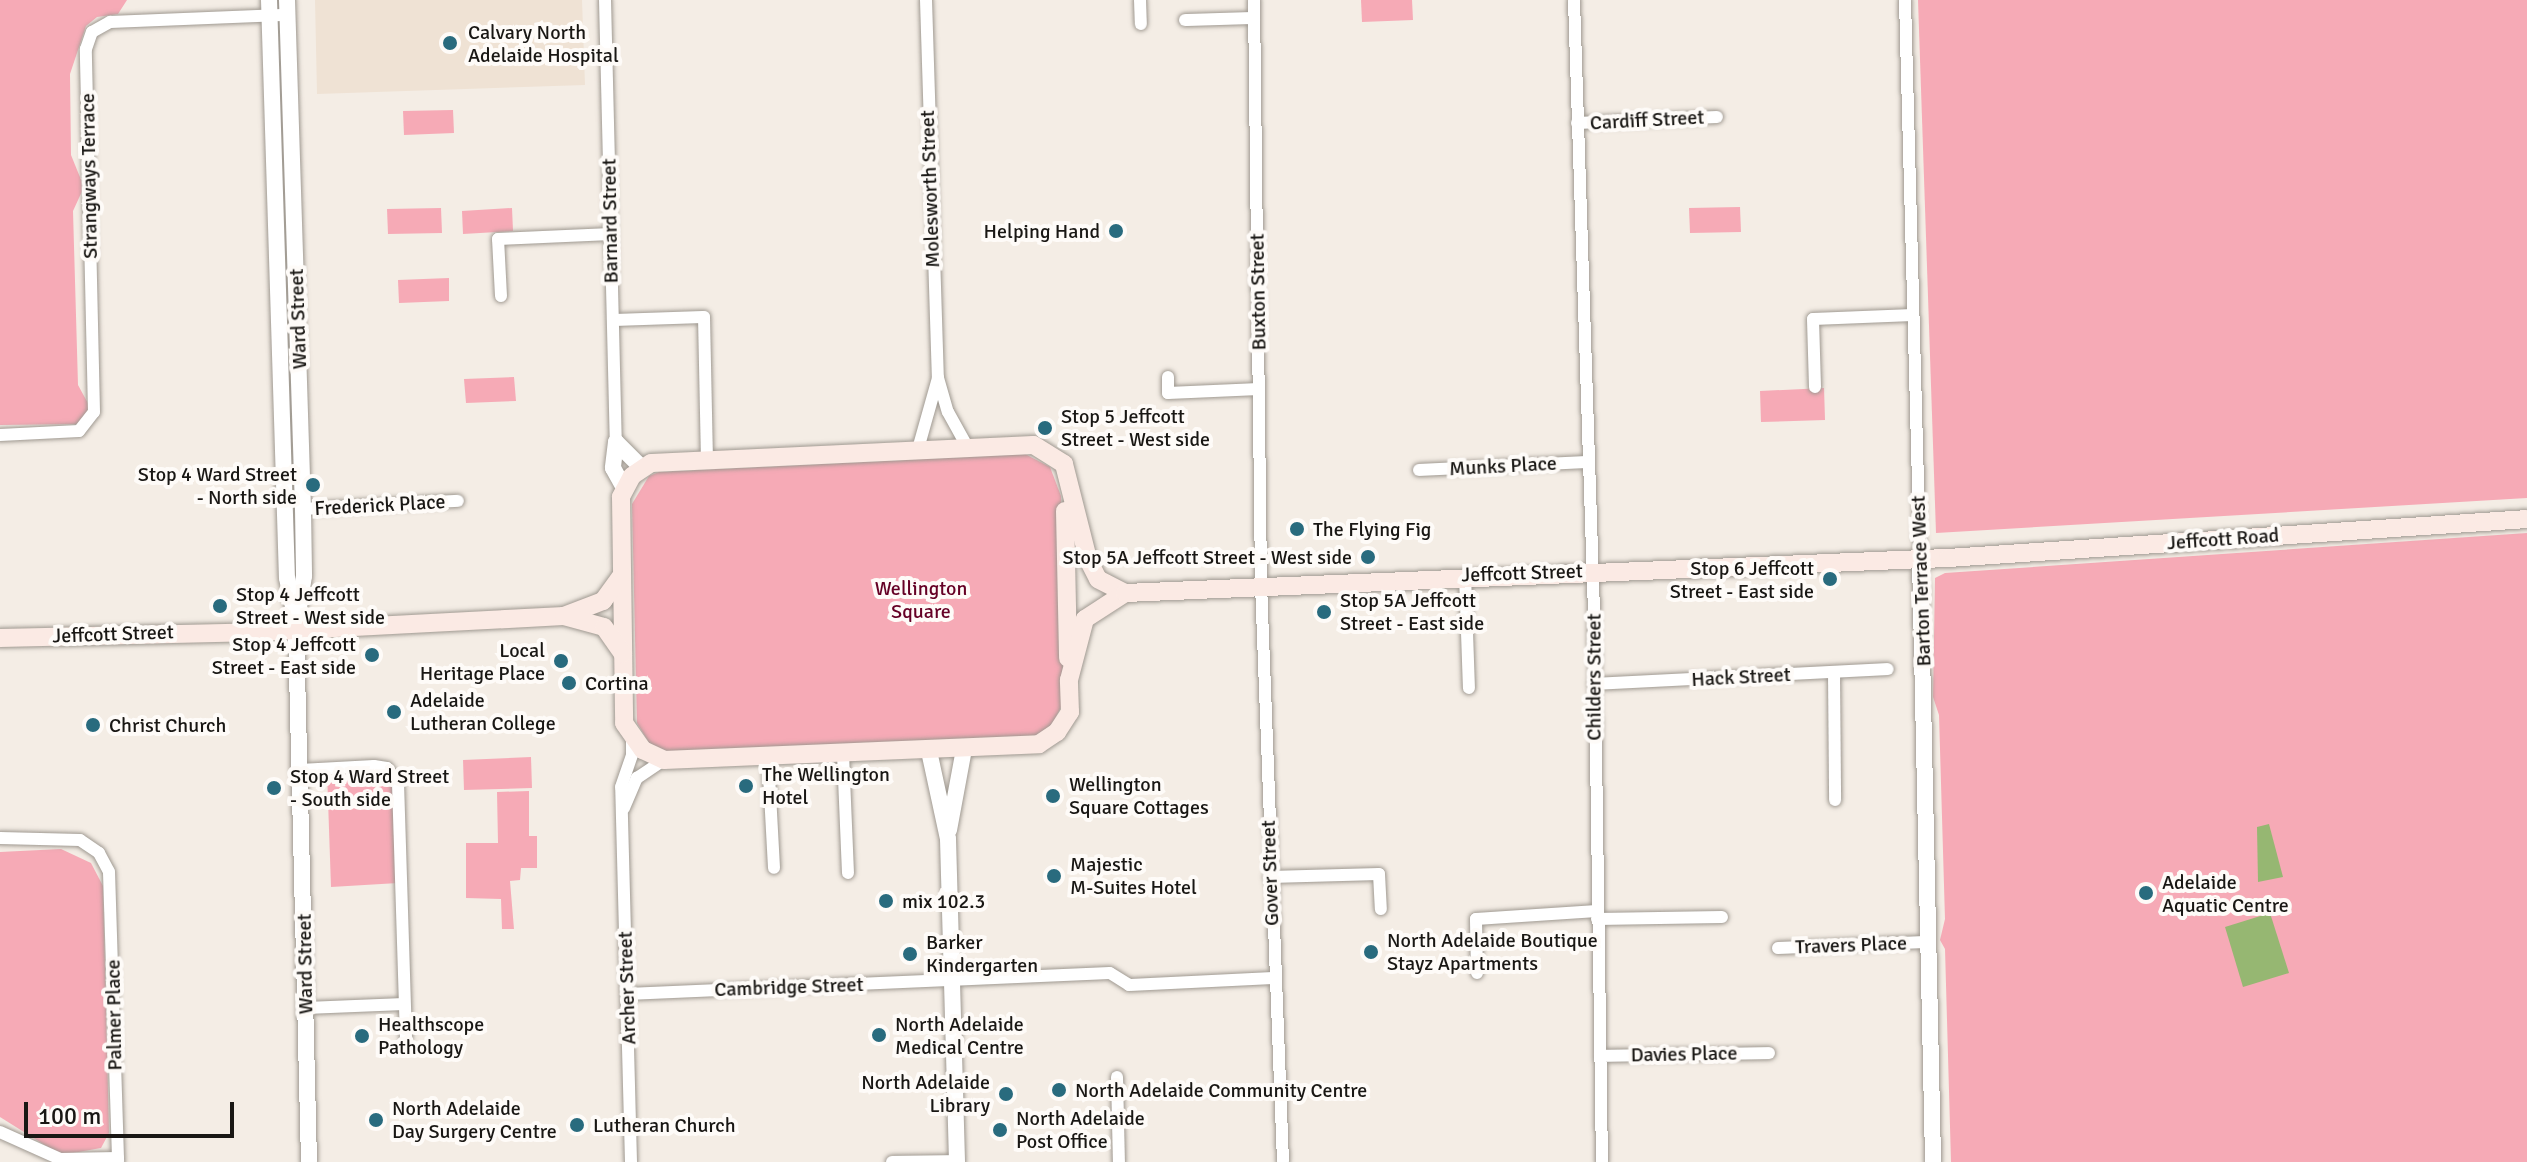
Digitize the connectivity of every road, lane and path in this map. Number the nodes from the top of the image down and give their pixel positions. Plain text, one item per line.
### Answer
1 (605, 0) edge
2 (926, 0) edge
3 (1140, 0) edge
4 (1254, 0) edge
5 (1574, 0) edge
6 (1905, 0) edge
7 (269, 8) edge
8 (288, 8) edge
9 (1254, 18) junction
10 (1185, 20) dead end
11 (1141, 24) dead end
12 (1717, 117) dead end
13 (1577, 123) junction
14 (611, 234) junction
15 (501, 296) dead end
16 (1913, 315) junction
17 (613, 320) junction
18 (1168, 377) dead end
19 (938, 378) junction
20 (1815, 387) dead end
21 (1259, 389) junction
22 (1168, 393) junction
23 (1168, 409) dead end
24 (0, 435) edge
25 (616, 442) junction
26 (966, 445) junction
27 (918, 449) junction
28 (707, 459) junction
29 (1586, 462) junction
30 (1064, 464) junction
31 (641, 467) junction
32 (1419, 470) dead end
33 (624, 488) junction
34 (458, 501) dead end
35 (303, 509) junction
36 (2527, 519) edge
37 (1920, 559) junction
38 (1589, 570) junction
39 (622, 575) junction
40 (1465, 575) junction
41 (1261, 584) junction
42 (1125, 593) junction
43 (564, 616) junction
44 (296, 626) junction
45 (0, 638) edge
46 (623, 654) junction
47 (1888, 669) dead end
48 (1834, 673) junction
49 (1069, 680) junction
50 (1594, 684) junction
51 (1469, 688) dead end
52 (632, 737) junction
53 (964, 749) junction
54 (929, 751) junction
55 (843, 754) junction
56 (768, 757) junction
57 (664, 760) junction
58 (300, 770) junction
59 (1835, 800) dead end
60 (622, 813) junction
61 (0, 838) edge
62 (948, 839) junction
63 (774, 868) dead end
64 (848, 873) dead end
65 (1270, 877) junction
66 (1381, 909) dead end
67 (1597, 915) junction
68 (1722, 917) dead end
69 (1925, 942) junction
70 (1778, 948) dead end
71 (1477, 973) dead end
72 (1273, 978) junction
73 (952, 980) junction
74 (627, 994) junction
75 (404, 1004) junction
76 (306, 1008) junction
77 (406, 1038) dead end
78 (1769, 1053) dead end
79 (1600, 1056) junction
80 (1117, 1077) dead end
81 (0, 1132) edge
82 (118, 1160) edge
83 (309, 1162) edge
84 (631, 1162) edge
85 (892, 1162) edge
86 (957, 1162) edge
87 (1119, 1162) edge
88 (1283, 1162) edge
89 (1602, 1162) edge
90 (1933, 1162) edge

1 - 14 street, Barnard Street
2 - 19 street, Molesworth Street
3 - 11 street
4 - 9 street, Buxton Street
5 - 13 street, Childers Street
6 - 16 street, Barton Terrace West
7 - 8 street, Strangways Terrace
7 - 24 street, Strangways Terrace
7 - 44 street, Ward Street
8 - 35 street, Ward Street
9 - 10 street
9 - 21 street, Buxton Street
12 - 13 street, Cardiff Street
13 - 29 street, Childers Street
14 - 15 street
14 - 17 street, Barnard Street
16 - 20 street
16 - 37 street, Barton Terrace West
17 - 25 street, Barnard Street
17 - 28 street
18 - 22 street
19 - 26 street, Molesworth Street
19 - 27 street, Molesworth Street
21 - 22 street
21 - 41 street, Buxton Street
22 - 23 street
25 - 31 street
25 - 33 street, Barnard Street
26 - 27 main road
26 - 30 main road
27 - 28 main road
28 - 31 main road
29 - 32 street, Munks Place
29 - 38 street, Childers Street
30 - 42 main road
30 - 49 main road
31 - 33 main road
33 - 39 main road
34 - 35 street, Frederick Place
35 - 44 street, Ward Street
36 - 37 main road, Jeffcott Road
37 - 38 main road, Jeffcott Street
37 - 69 street, Barton Terrace West
38 - 40 main road, Jeffcott Street
38 - 50 street, Childers Street
39 - 43 main road, Jeffcott Street
39 - 46 main road
40 - 41 main road, Jeffcott Street
40 - 51 street
41 - 42 main road, Jeffcott Street
41 - 65 street, Gover Street
42 - 49 main road
43 - 44 main road, Jeffcott Street
43 - 46 main road, Jeffcott Street
44 - 45 main road, Jeffcott Street
44 - 58 street, Ward Street
46 - 52 main road
47 - 48 street, Hack Street
48 - 50 street, Hack Street
48 - 59 street
49 - 53 main road
50 - 67 street, Childers Street
52 - 57 main road
52 - 60 street, Archer Street
53 - 54 main road
53 - 62 street
54 - 55 main road
54 - 62 street
55 - 56 main road
55 - 64 street
56 - 57 main road
56 - 63 street
57 - 60 street, Archer Street
58 - 75 street
58 - 76 street, Ward Street
60 - 74 street, Archer Street
61 - 82 street, Palmer Place
62 - 73 street
65 - 66 street
65 - 72 street, Gover Street
67 - 68 street
67 - 71 street
67 - 79 street, Childers Street
69 - 70 street, Travers Place
69 - 90 street, Barton Terrace West
72 - 73 street, Cambridge Street
72 - 88 street, Gover Street
73 - 74 street, Cambridge Street
73 - 86 street
74 - 84 street, Archer Street
75 - 76 street
75 - 77 street
76 - 83 street, Ward Street
78 - 79 street, Davies Place
79 - 89 street, Childers Street
80 - 87 street
81 - 82 street, Palmer Place
85 - 86 street

